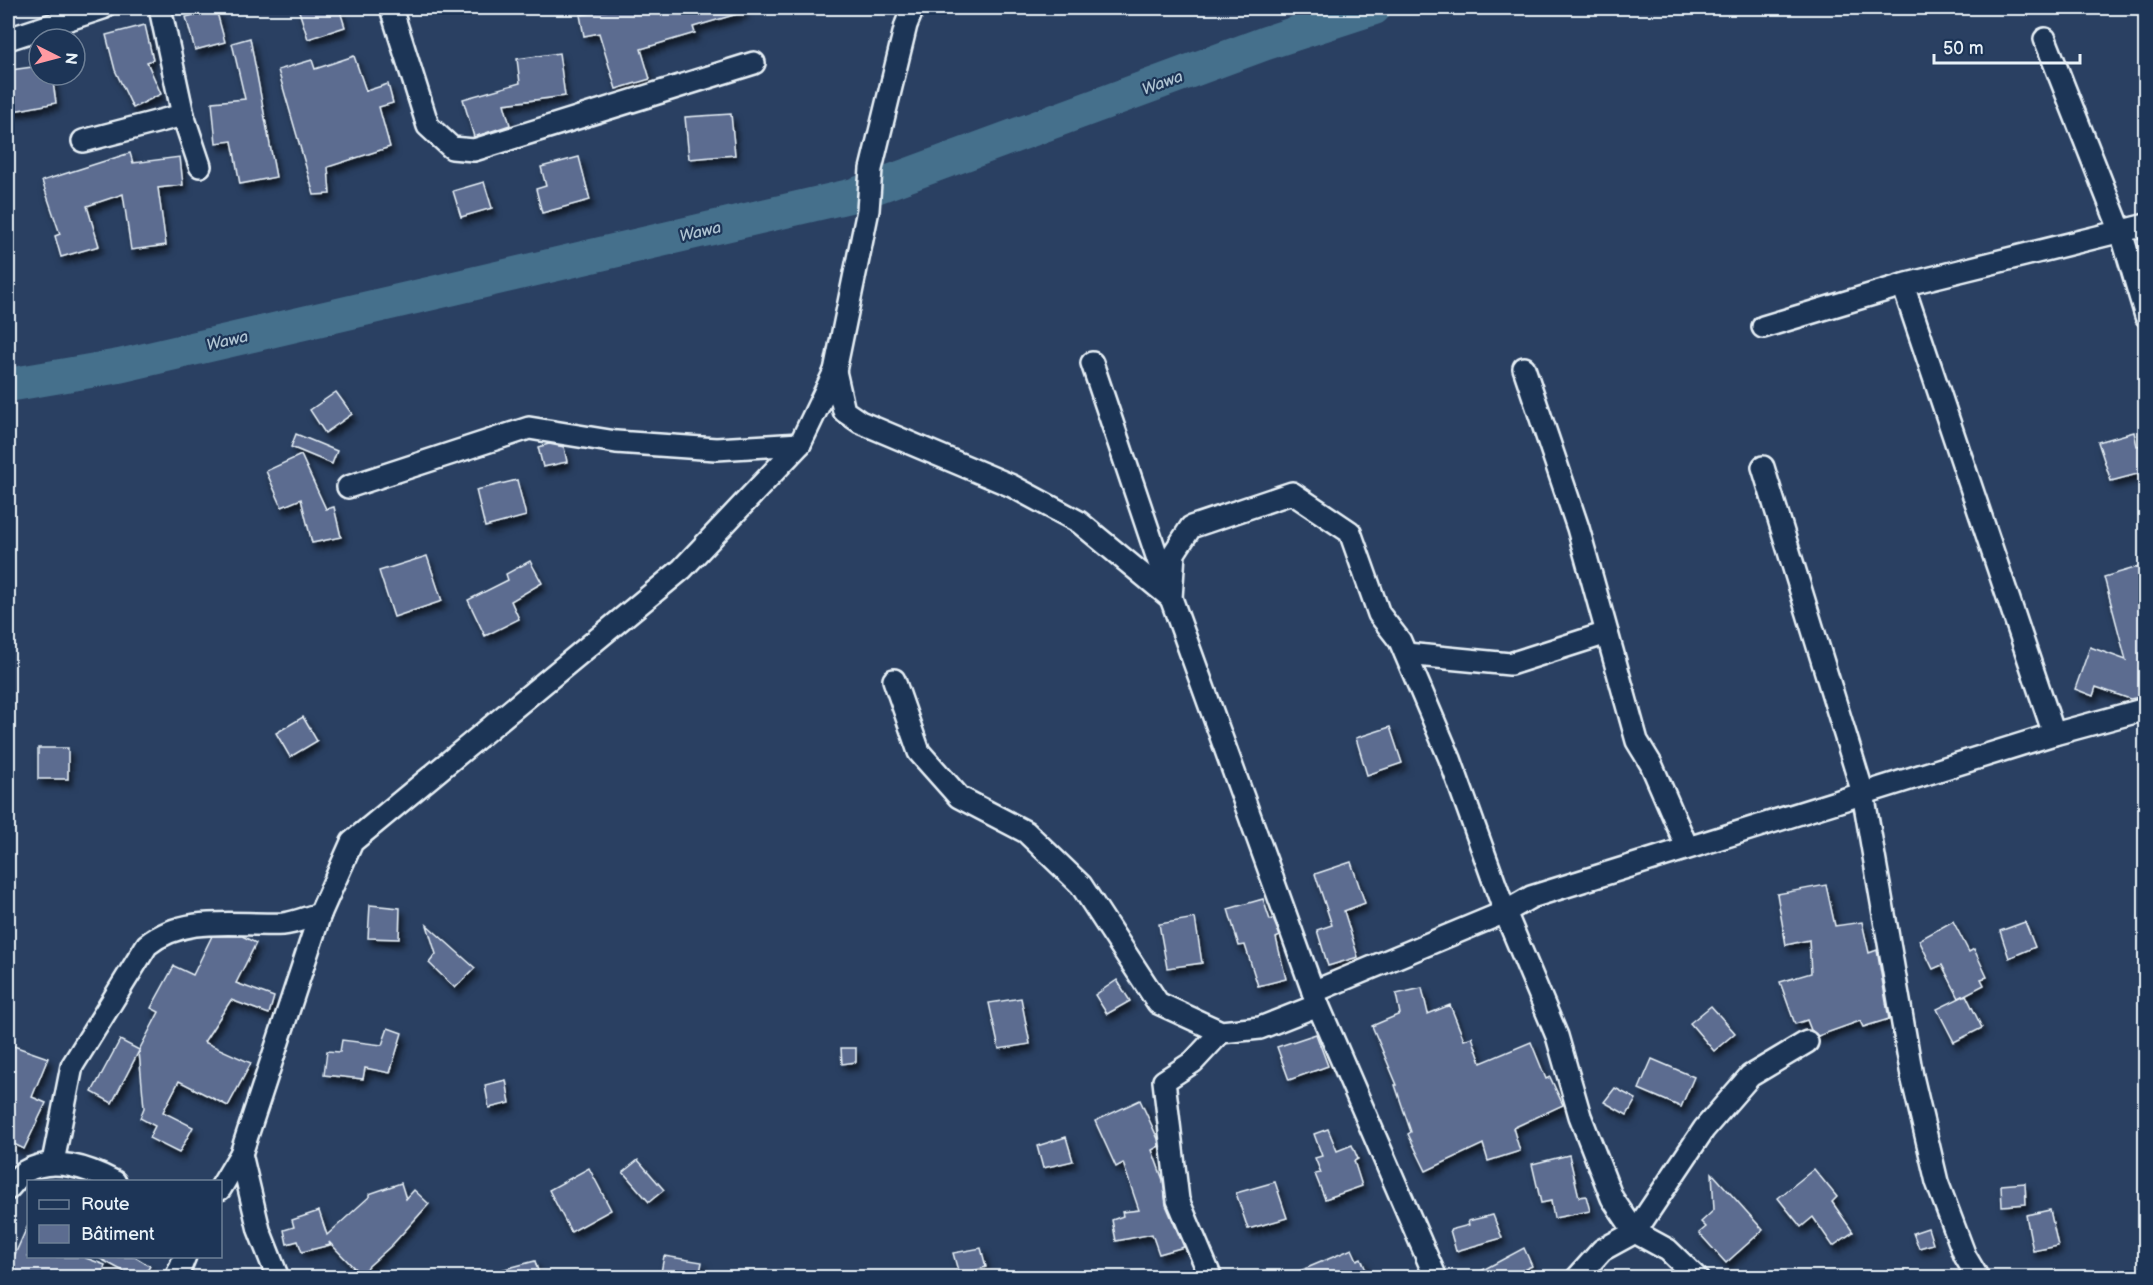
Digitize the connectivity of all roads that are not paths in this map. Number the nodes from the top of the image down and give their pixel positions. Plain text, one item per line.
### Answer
1 (104, 8) edge
2 (160, 8) edge
3 (391, 8) edge
4 (914, 8) edge
5 (8, 39) edge
6 (2045, 39) dead end
7 (754, 63) dead end
8 (183, 115) junction
9 (83, 141) dead end
10 (200, 166) dead end
11 (2145, 225) edge
12 (2121, 232) junction
13 (1902, 285) junction
14 (2145, 316) edge
15 (1763, 327) dead end
16 (1092, 363) dead end
17 (1524, 368) dead end
18 (835, 371) junction
19 (800, 444) junction
20 (1763, 466) dead end
21 (348, 487) dead end
22 (1171, 598) junction
23 (1607, 633) junction
24 (1406, 654) junction
25 (894, 680) dead end
26 (2145, 709) edge
27 (2054, 734) junction
28 (1863, 793) junction
29 (1687, 847) junction
30 (1505, 912) junction
31 (320, 914) junction
32 (1316, 998) junction
33 (1221, 1032) junction
34 (1807, 1042) dead end
35 (241, 1154) junction
36 (53, 1162) junction
37 (111, 1180) edge
38 (222, 1186) edge
39 (8, 1189) edge
40 (1635, 1232) junction
41 (185, 1258) edge
42 (176, 1278) edge
43 (278, 1278) edge
44 (1211, 1278) edge
45 (1436, 1278) edge
46 (1577, 1278) edge
47 (1697, 1278) edge
48 (1978, 1278) edge

1 - 5 street
2 - 8 street
3 - 7 street
4 - 18 street
6 - 12 street
8 - 9 street
8 - 10 street
11 - 12 street
12 - 13 street
12 - 14 street
13 - 15 street
13 - 27 street
16 - 22 street
17 - 23 street
18 - 19 street
18 - 22 street
19 - 21 street
19 - 31 street
20 - 28 street
22 - 24 street
22 - 32 street
23 - 24 street
23 - 29 street
24 - 30 street
25 - 33 street
26 - 27 street
27 - 28 street
28 - 29 street
28 - 48 street
29 - 30 street
30 - 32 street
30 - 40 street
31 - 35 street
31 - 36 street
32 - 33 street
32 - 45 street
33 - 44 street
34 - 40 street
35 - 38 street
35 - 43 street
36 - 37 street
36 - 39 street
40 - 46 street
40 - 47 street
41 - 42 street

